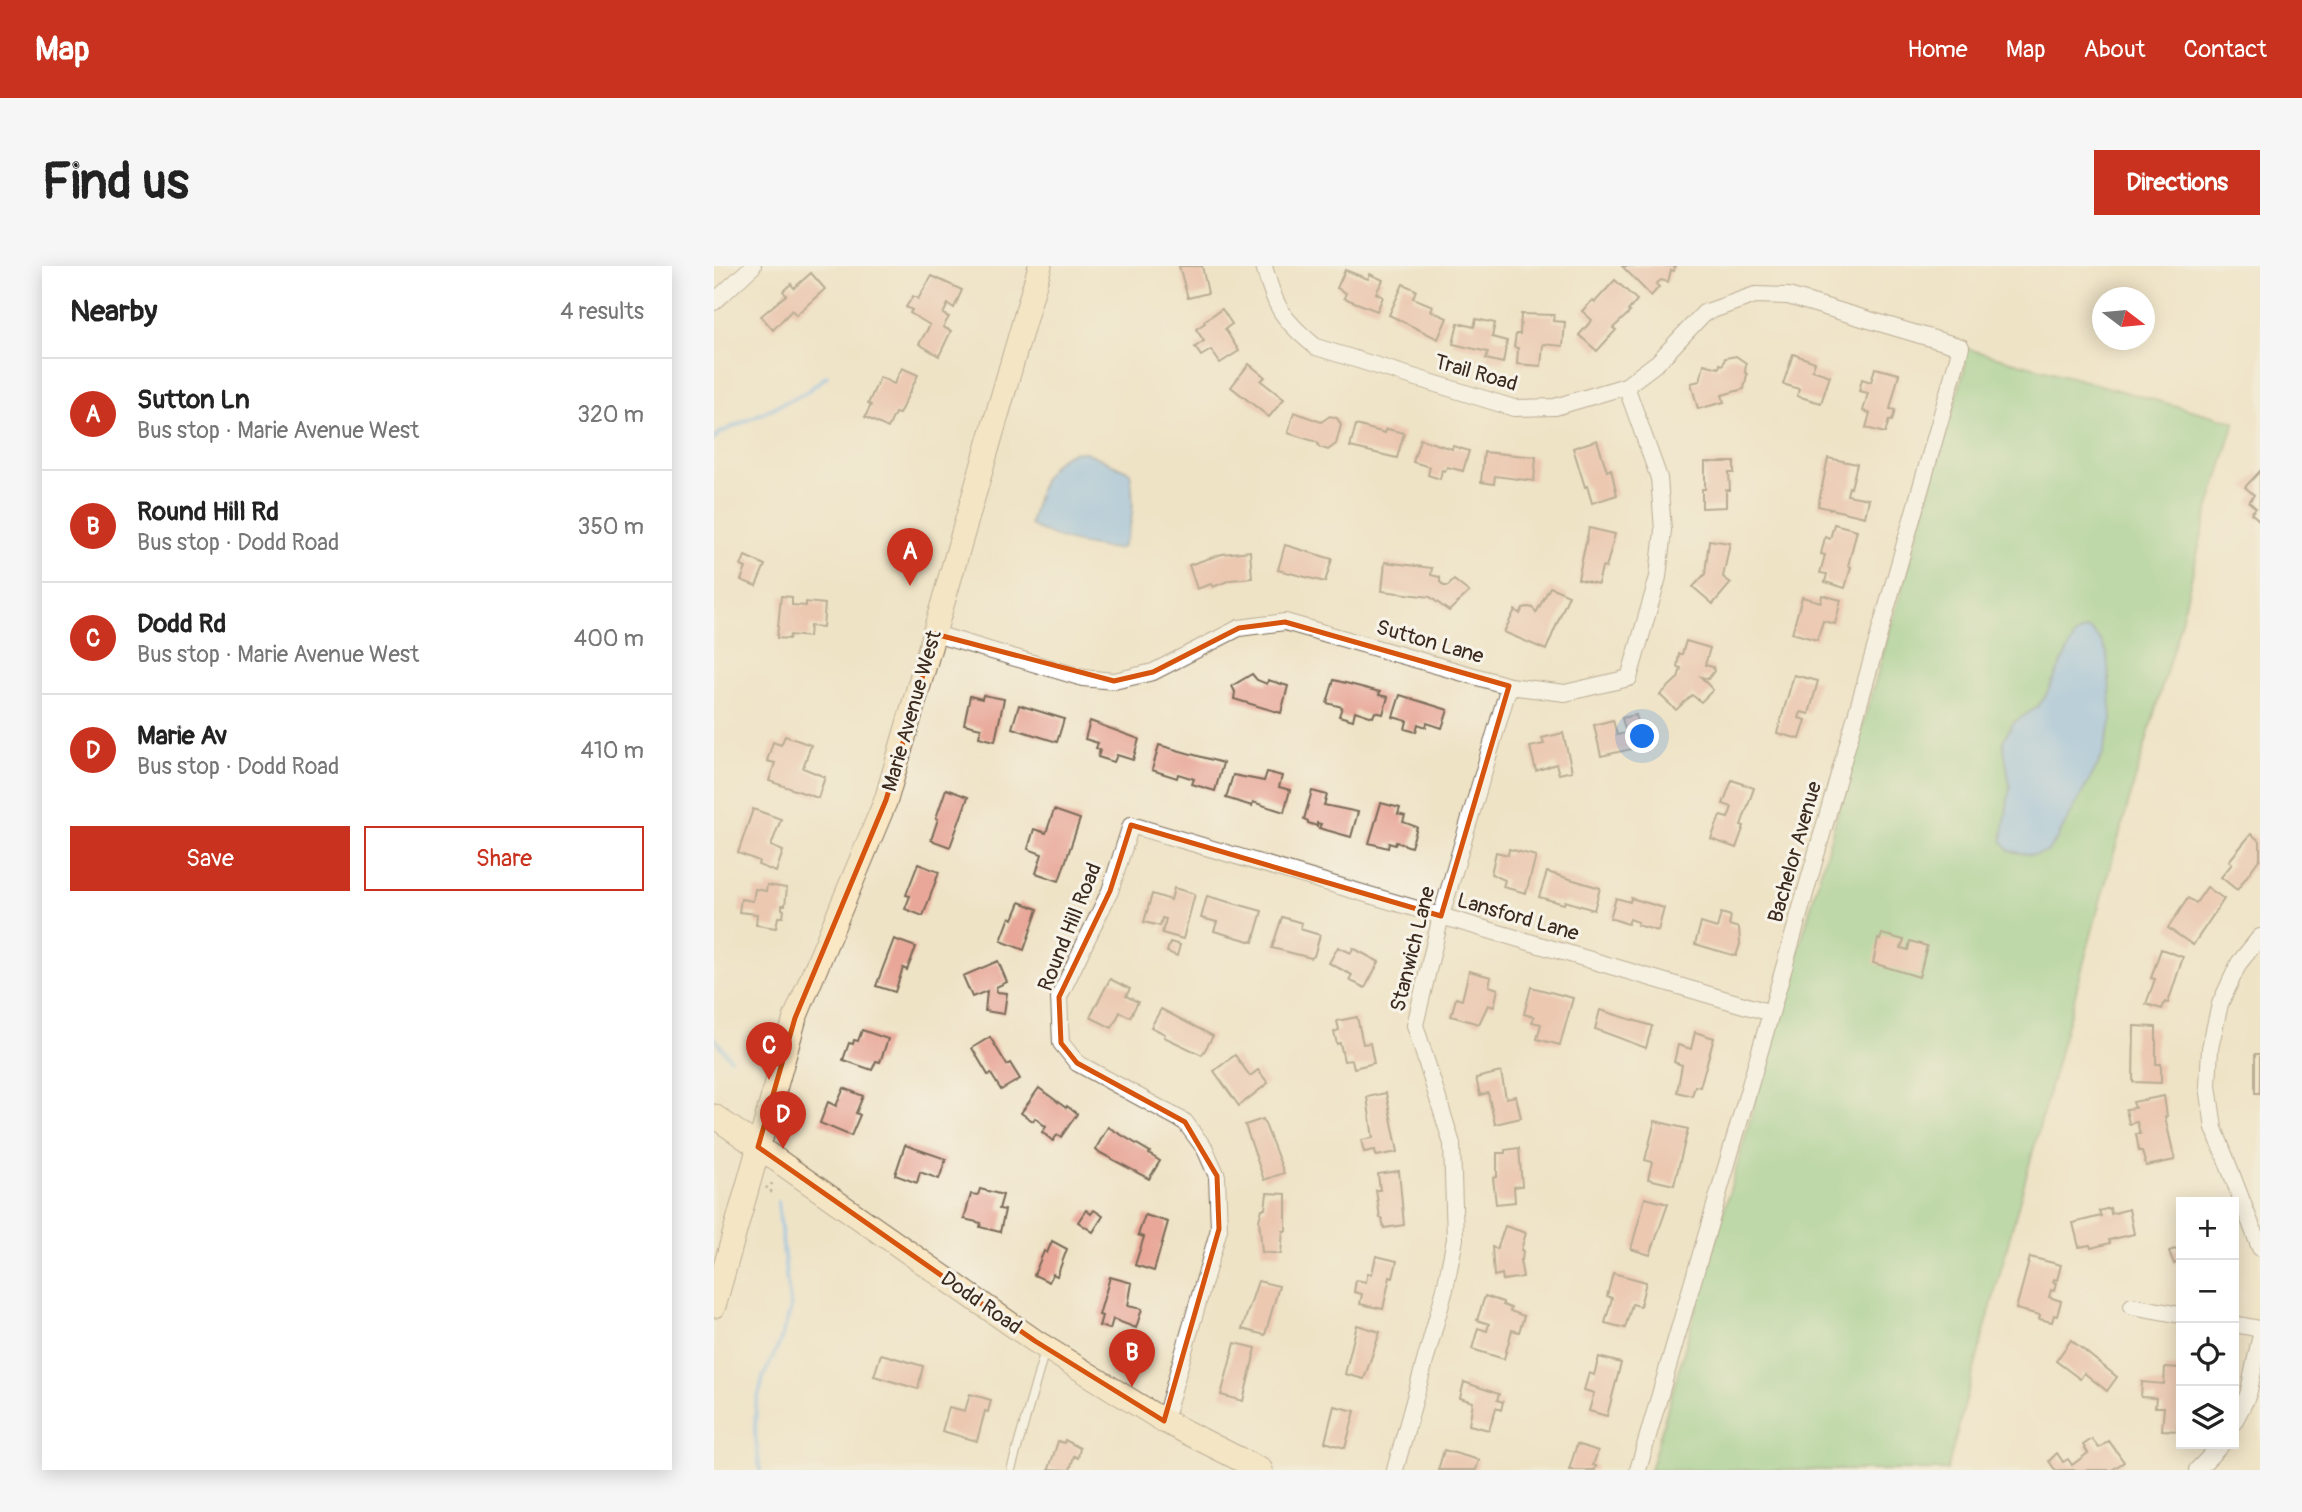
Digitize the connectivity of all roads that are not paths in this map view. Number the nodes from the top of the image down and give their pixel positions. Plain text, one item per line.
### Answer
1 (753, 266) edge
2 (1040, 266) edge
3 (1264, 266) edge
4 (714, 302) edge
5 (1860, 317) joint
6 (1626, 386) junction
7 (935, 634) junction
8 (1509, 686) junction
9 (1131, 825) joint
10 (1441, 916) junction
11 (2260, 937) edge
12 (1771, 1013) junction
13 (714, 1116) edge
14 (758, 1147) junction
15 (2260, 1248) edge
16 (714, 1306) edge
17 (2132, 1306) dead end
18 (2176, 1314) edge
19 (2239, 1325) edge
20 (2260, 1329) edge
21 (2260, 1339) edge
22 (1046, 1348) junction
23 (2239, 1412) edge
24 (1164, 1421) junction
25 (2217, 1449) edge
26 (1011, 1470) edge
27 (1261, 1470) edge
28 (1395, 1470) edge
29 (1638, 1470) edge
30 (2197, 1470) edge

1 - 4 street
2 - 7 street, Marie Avenue West
3 - 6 street, Trail Road
5 - 6 street, Trail Road
5 - 12 street, Bachelor Avenue
6 - 8 street, Sutton Lane
7 - 8 street, Sutton Lane
7 - 14 street, Marie Avenue West
8 - 10 street, Stanwich Lane
9 - 10 street, Lansford Lane
9 - 24 street, Round Hill Road
10 - 12 street, Lansford Lane
10 - 28 street, Stanwich Lane
11 - 15 street
12 - 29 street, Bachelor Avenue
13 - 14 street, Dodd Road
14 - 16 street, Marie Avenue West
14 - 22 street, Dodd Road
17 - 18 street
19 - 20 street
21 - 23 street
22 - 24 street, Dodd Road
22 - 26 lane
24 - 27 street, Dodd Road
25 - 30 street

